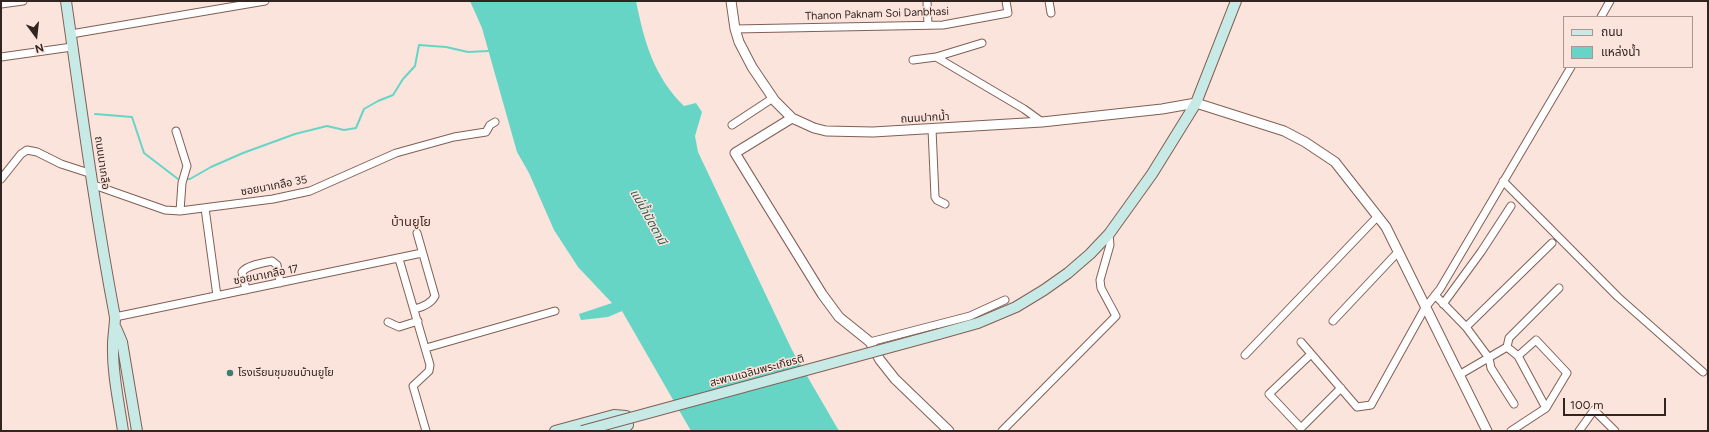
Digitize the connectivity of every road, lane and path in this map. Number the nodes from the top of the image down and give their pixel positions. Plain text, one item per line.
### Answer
1 (23, 1) edge
2 (66, 1) edge
3 (265, 1) edge
4 (731, 1) edge
5 (927, 1) edge
6 (1006, 1) edge
7 (1049, 1) edge
8 (1236, 1) edge
9 (1610, 1) edge
10 (5, 3) edge
11 (1051, 12) dead end
12 (1602, 16) edge
13 (928, 25) junction
14 (735, 29) junction
15 (71, 34) junction
16 (982, 43) dead end
17 (72, 47) junction
18 (1, 57) edge
19 (936, 57) junction
20 (913, 60) dead end
21 (1570, 68) edge
22 (773, 98) junction
23 (1196, 103) junction
24 (792, 118) junction
25 (495, 122) dead end
26 (1042, 122) junction
27 (732, 125) dead end
28 (932, 129) junction
29 (176, 131) dead end
30 (92, 174) junction
31 (1, 179) edge
32 (1503, 182) junction
33 (94, 185) junction
34 (945, 204) dead end
35 (1511, 206) dead end
36 (205, 208) junction
37 (180, 211) junction
38 (1378, 216) junction
39 (417, 233) dead end
40 (1109, 234) junction
41 (1552, 243) dead end
42 (1398, 252) junction
43 (422, 253) junction
44 (399, 259) junction
45 (280, 283) junction
46 (1559, 288) dead end
47 (246, 290) junction
48 (1435, 295) junction
49 (217, 296) junction
50 (1005, 300) dead end
51 (1444, 304) junction
52 (1425, 308) junction
53 (414, 309) junction
54 (555, 311) dead end
55 (115, 317) junction
56 (418, 321) junction
57 (1333, 321) dead end
58 (388, 322) dead end
59 (1466, 327) junction
60 (116, 328) junction
61 (870, 342) junction
62 (1301, 342) dead end
63 (1507, 347) junction
64 (426, 348) junction
65 (1311, 354) junction
66 (1244, 355) dead end
67 (1518, 356) junction
68 (1489, 358) junction
69 (1703, 372) dead end
70 (1459, 376) junction
71 (1341, 388) junction
72 (1514, 404) dead end
73 (1546, 408) junction
74 (123, 431) edge
75 (137, 431) edge
76 (426, 431) edge
77 (555, 431) edge
78 (582, 431) edge
79 (614, 431) edge
80 (949, 431) edge
81 (1002, 431) edge
82 (1487, 431) edge
83 (1511, 431) edge
84 (1579, 431) edge
85 (1615, 431) edge

1 - 10 street
2 - 15 main road, ถนนนาเกลือ
3 - 15 street
4 - 14 street, ถนนปากน้ำ
5 - 13 street
6 - 13 street, Thanon Paknam Soi Danbhasi
7 - 11 street
8 - 23 main road, สะพานเฉลิมพระเกียรติ
9 - 12 street
13 - 14 street, Thanon Paknam Soi Danbhasi
14 - 22 street, ถนนปากน้ำ
15 - 17 main road, ถนนนาเกลือ
16 - 19 street
17 - 18 street
17 - 30 main road, ถนนนาเกลือ
19 - 20 street
19 - 26 street
21 - 32 street
22 - 24 street, ถนนปากน้ำ
22 - 27 street
23 - 26 street, ถนนปากน้ำ
23 - 38 street
23 - 40 main road, สะพานเฉลิมพระเกียรติ
24 - 28 street, ถนนปากน้ำ
24 - 61 street
25 - 36 street, ซอยนาเกลือ 35
26 - 28 street, ถนนปากน้ำ
28 - 34 street
29 - 37 street
30 - 31 street
30 - 33 main road, ถนนนาเกลือ
32 - 48 street
32 - 69 street
33 - 37 street, ซอยนาเกลือ 35
33 - 55 main road, ถนนนาเกลือ
35 - 51 street
36 - 37 street, ซอยนาเกลือ 35
36 - 49 street
38 - 42 street
38 - 66 street
39 - 43 street
40 - 78 main road, สะพานเฉลิมพระเกียรติ, bridge
40 - 81 street
41 - 59 street
42 - 52 street
42 - 57 street
43 - 44 street, ซอยนาเกลือ 17
43 - 53 street
44 - 45 street, ซอยนาเกลือ 17
44 - 53 street
45 - 47 street, ซอยนาเกลือ 17
45 - 47 street
46 - 63 street
47 - 49 street, ซอยนาเกลือ 17
48 - 51 street
48 - 52 street
49 - 55 street, ซอยนาเกลือ 17
50 - 61 street
51 - 59 street
52 - 70 street
52 - 71 street
53 - 56 street
54 - 64 street
55 - 60 main road, ถนนนาเกลือ
56 - 58 street
56 - 64 street
59 - 68 street
60 - 74 main road, ถนนนาเกลือ
60 - 75 main road, ถนนนาเกลือ
61 - 80 street
62 - 65 street
63 - 67 street
63 - 68 street
64 - 76 street
65 - 71 street
65 - 71 street
67 - 73 street
67 - 73 street
68 - 70 street
68 - 72 street
70 - 82 street
73 - 83 street
77 - 79 main road
84 - 85 street

